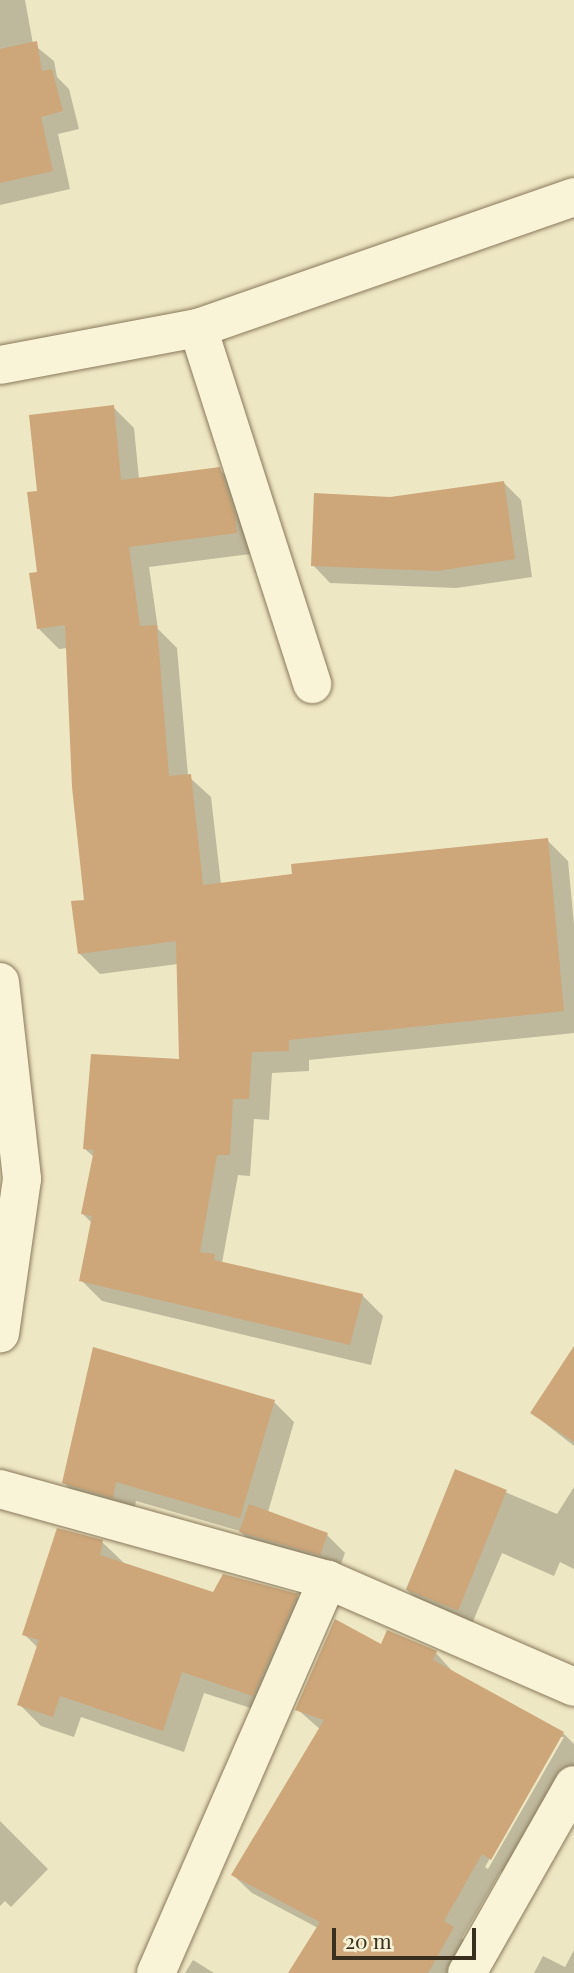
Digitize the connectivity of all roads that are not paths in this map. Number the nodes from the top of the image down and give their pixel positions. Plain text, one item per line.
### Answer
1 (574, 197) edge
2 (198, 328) junction
3 (0, 365) edge
4 (312, 684) dead end
5 (0, 982) edge
6 (0, 1334) edge
7 (0, 1489) edge
8 (328, 1580) junction
9 (574, 1687) edge
10 (574, 1785) edge
11 (156, 1973) edge
12 (467, 1973) edge

1 - 2 street
2 - 3 street
2 - 4 street
5 - 6 street
7 - 8 street
8 - 9 street
8 - 11 street
10 - 12 street

